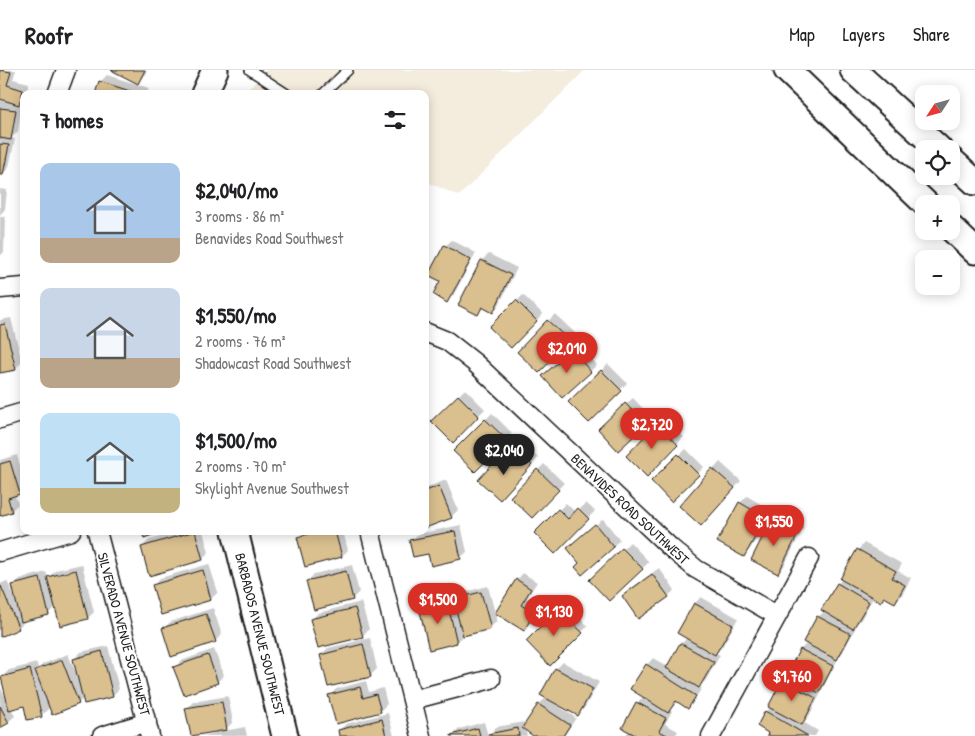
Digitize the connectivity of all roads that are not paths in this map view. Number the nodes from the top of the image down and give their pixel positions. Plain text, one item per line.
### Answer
1 (66, 70) edge
2 (215, 70) edge
3 (250, 70) edge
4 (348, 70) edge
5 (787, 70) edge
6 (853, 70) edge
7 (58, 90) edge
8 (206, 90) edge
9 (281, 90) edge
10 (327, 90) edge
11 (929, 140) edge
12 (960, 168) edge
13 (975, 182) edge
14 (917, 195) edge
15 (960, 237) edge
16 (975, 251) edge
17 (20, 287) edge
18 (0, 289) edge
19 (429, 334) edge
20 (20, 413) edge
21 (0, 419) edge
22 (57, 535) edge
23 (98, 535) edge
24 (235, 535) edge
25 (371, 535) edge
26 (0, 552) edge
27 (808, 558) dead end
28 (776, 615) junction
29 (491, 679) dead end
30 (412, 700) junction
31 (149, 729) edge
32 (102, 736) edge
33 (285, 736) edge
34 (421, 736) edge
35 (711, 736) edge

1 - 7 street
2 - 8 street
3 - 9 lane
4 - 10 lane
5 - 14 street
6 - 11 street
12 - 13 street
15 - 16 street
17 - 18 street
19 - 28 street, BENAVIDES ROAD SOUTHWEST
20 - 21 street
22 - 26 street
23 - 31 street, SILVERADO AVENUE SOUTHWEST
24 - 33 street, BARBADOS AVENUE SOUTHWEST
25 - 30 street
27 - 28 street
28 - 35 street
29 - 30 street
30 - 34 street
31 - 32 street

